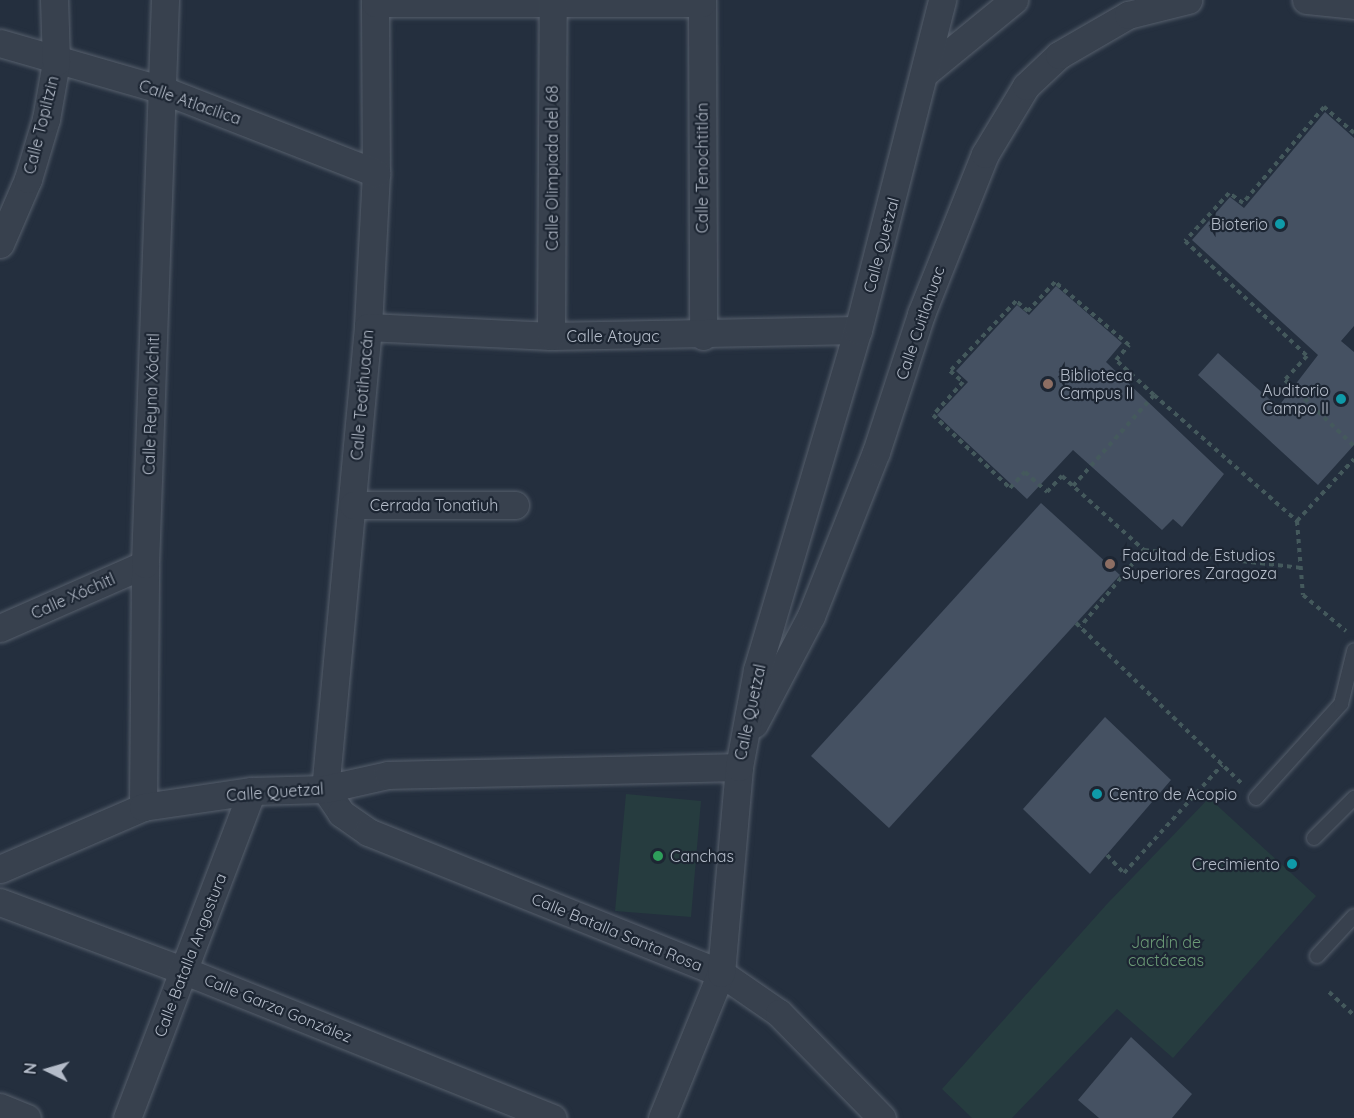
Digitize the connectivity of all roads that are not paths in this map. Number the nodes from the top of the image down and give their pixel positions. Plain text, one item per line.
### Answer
1 (54, 0) edge
2 (165, 0) edge
3 (942, 0) edge
4 (1014, 0) edge
5 (1188, 0) edge
6 (1306, 0) edge
7 (375, 1) edge
8 (553, 1) edge
9 (702, 1) edge
10 (1354, 5) edge
11 (0, 43) edge
12 (56, 62) junction
13 (926, 72) junction
14 (163, 90) junction
15 (376, 173) junction
16 (2, 235) edge
17 (368, 327) junction
18 (858, 330) junction
19 (551, 336) junction
20 (703, 336) junction
21 (353, 505) junction
22 (515, 505) dead end
23 (145, 564) junction
24 (0, 628) edge
25 (1354, 651) edge
26 (1347, 704) edge
27 (747, 735) junction
28 (739, 768) junction
29 (325, 789) junction
30 (252, 791) junction
31 (1256, 798) road end
32 (1354, 798) edge
33 (142, 807) junction
34 (1314, 838) dead end
35 (0, 869) edge
36 (0, 902) edge
37 (1354, 916) edge
38 (1317, 956) dead end
39 (185, 970) junction
40 (721, 973) junction
41 (0, 1107) edge
42 (27, 1118) edge
43 (127, 1118) edge
44 (554, 1118) edge
45 (662, 1118) edge
46 (882, 1118) edge

1 - 12 street, Calle Topiltzin
2 - 14 street, Calle Reyna Xóchitl
3 - 13 street, Calle Quetzal
4 - 13 street
5 - 27 street, Calle Cuitlahuac
6 - 10 street
7 - 8 street
7 - 15 street, Calle Teotihuacán
8 - 9 street
8 - 19 street, Calle Olimpiada del 68
9 - 20 street, Calle Tenochtitlán
11 - 12 street, Calle Atlacilica
12 - 14 street, Calle Atlacilica
12 - 16 street, Calle Topiltzin
13 - 18 street, Calle Quetzal
14 - 15 street, Calle Atlacilica
14 - 23 street, Calle Reyna Xóchitl
15 - 17 street, Calle Teotihuacán
17 - 19 street, Calle Atoyac
17 - 21 street, Calle Teotihuacán
18 - 20 street, Calle Atoyac
18 - 27 street, Calle Quetzal
19 - 20 street, Calle Atoyac
21 - 22 street, Cerrada Tonatiuh
21 - 29 street, Calle Teotihuacán
23 - 24 street, Calle Xóchitl
23 - 33 street, Calle Reyna Xóchitl
25 - 26 lane
26 - 31 lane
27 - 28 street, Calle Quetzal
28 - 29 street, Calle Quetzal
28 - 40 street
29 - 30 street, Calle Quetzal
29 - 40 street, Calle Batalla Santa Rosa
30 - 33 street, Calle Quetzal
30 - 39 street, Calle Batalla Angostura
32 - 34 lane
33 - 35 street, Calle Quetzal
36 - 39 street, Calle Garza González
37 - 38 lane
39 - 43 street, Calle Batalla Angostura
39 - 44 street, Calle Garza González
40 - 45 street
40 - 46 street, Calle Batalla Santa Rosa
41 - 42 street

